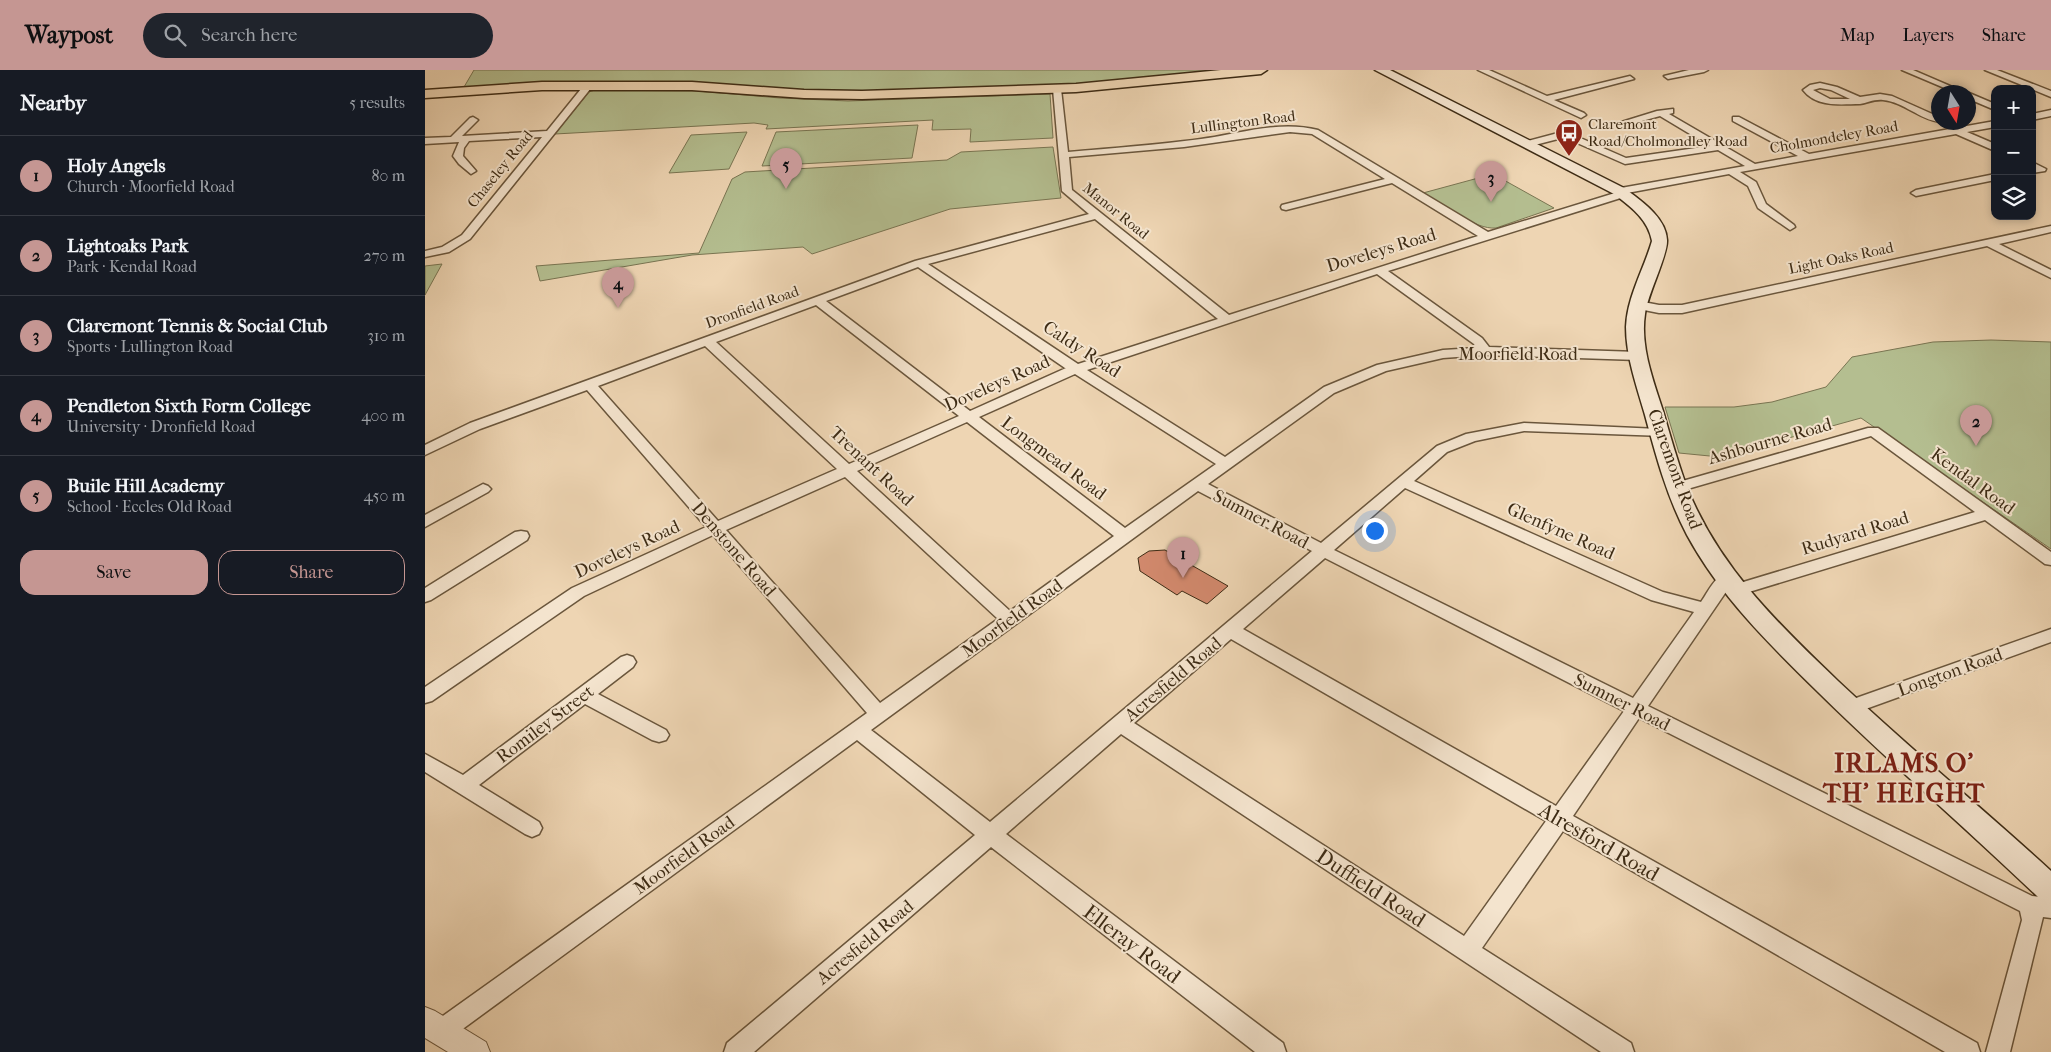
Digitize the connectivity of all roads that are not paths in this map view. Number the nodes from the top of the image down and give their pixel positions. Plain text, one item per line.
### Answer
1 (1261, 70) edge
2 (1381, 70) edge
3 (1506, 70) edge
4 (1704, 70) edge
5 (1906, 70) edge
6 (1989, 70) edge
7 (1486, 72) edge
8 (1668, 76) dead end
9 (1630, 79) dead end
10 (1943, 85) edge
11 (587, 86) junction
12 (1057, 89) junction
13 (425, 94) edge
14 (2051, 94) edge
15 (1546, 99) junction
16 (1976, 99) edge
17 (1861, 101) junction
18 (1991, 105) edge
19 (2051, 114) edge
20 (1581, 115) dead end
21 (2036, 116) edge
22 (1931, 117) edge
23 (1736, 119) dead end
24 (473, 120) dead end
25 (1620, 124) dead end
26 (1991, 125) edge
27 (1976, 127) edge
28 (1957, 130) joint
29 (548, 134) junction
30 (467, 138) junction
31 (454, 139) junction
32 (425, 141) edge
33 (1527, 144) junction
34 (1991, 146) edge
35 (1719, 147) junction
36 (1063, 155) junction
37 (1807, 157) junction
38 (1754, 167) junction
39 (471, 171) dead end
40 (1730, 171) junction
41 (1991, 179) edge
42 (1393, 180) junction
43 (1621, 192) junction
44 (1916, 193) dead end
45 (1286, 207) dead end
46 (1097, 216) junction
47 (1790, 227) dead end
48 (2051, 230) edge
49 (1488, 237) junction
50 (1989, 243) junction
51 (425, 254) edge
52 (919, 263) junction
53 (1379, 270) junction
54 (2051, 275) edge
55 (817, 300) junction
56 (1638, 305) junction
57 (1226, 319) junction
58 (707, 341) junction
59 (1485, 351) junction
60 (1638, 356) junction
61 (1075, 369) junction
62 (589, 384) junction
63 (968, 416) junction
64 (1873, 431) joint
65 (1659, 433) junction
66 (425, 451) edge
67 (1226, 464) junction
68 (847, 471) junction
69 (1403, 482) junction
70 (1198, 485) junction
71 (1677, 487) junction
72 (483, 489) dead end
73 (1986, 514) junction
74 (425, 522) edge
75 (716, 528) junction
76 (521, 536) dead end
77 (1125, 536) junction
78 (1324, 551) junction
79 (2051, 560) edge
80 (1731, 584) junction
81 (425, 596) edge
82 (1703, 609) junction
83 (1009, 620) junction
84 (1230, 630) junction
85 (2051, 635) edge
86 (627, 662) dead end
87 (585, 695) junction
88 (425, 696) edge
89 (1849, 708) junction
90 (1635, 709) junction
91 (880, 715) junction
92 (1120, 724) junction
93 (857, 730) junction
94 (659, 735) dead end
95 (425, 762) edge
96 (463, 786) junction
97 (1559, 819) junction
98 (532, 828) dead end
99 (991, 836) junction
100 (2051, 890) edge
101 (2041, 906) edge
102 (1467, 951) junction
103 (433, 1026) edge
104 (475, 1052) edge
105 (736, 1052) edge
106 (1274, 1052) edge
107 (1622, 1052) edge
108 (1968, 1052) edge
109 (1998, 1052) edge

1 - 12 main road
2 - 33 main road, Claremont Road
3 - 7 street
4 - 8 street
5 - 10 street
6 - 14 street
7 - 15 street
9 - 15 street
11 - 12 main road
11 - 13 main road
11 - 29 street, Chaseley Road
12 - 36 street, Manor Road
15 - 20 street
16 - 18 street
17 - 17 street
17 - 22 street
19 - 21 street
23 - 37 street
24 - 31 street
25 - 35 street
26 - 27 street, Cholmondeley Road
28 - 34 street
28 - 37 street, Cholmondeley Road
29 - 30 street
29 - 51 street, Chaseley Road
30 - 31 street
30 - 39 street
31 - 32 street
33 - 35 street
33 - 43 main road, Claremont Road
35 - 38 street
36 - 42 street, Lullington Road
36 - 46 street, Manor Road
37 - 38 street, Cholmondeley Road
38 - 40 street, Cholmondeley Road
40 - 43 street, Cholmondeley Road
40 - 47 street
41 - 44 street
42 - 45 street
42 - 49 street, Lullington Road
43 - 49 street, Doveleys Road
43 - 56 main road, Claremont Road
46 - 52 street, Dronfield Road
46 - 57 street, Manor Road
48 - 50 street, Light Oaks Road
49 - 53 street, Doveleys Road
50 - 54 street
50 - 56 street, Light Oaks Road
52 - 55 street, Dronfield Road
52 - 61 street, Caldy Road
53 - 57 street, Doveleys Road
53 - 59 street
55 - 58 street, Dronfield Road
55 - 63 street, Longmead Road
56 - 60 main road, Claremont Road
57 - 61 street, Doveleys Road
58 - 62 street, Dronfield Road
58 - 68 street, Trenant Road
59 - 60 street, Moorfield Road
59 - 67 street, Moorfield Road
60 - 65 main road, Claremont Road
61 - 63 street, Doveleys Road
61 - 67 street, Caldy Road
62 - 66 street, Dronfield Road
62 - 75 street, Denstone Road
63 - 68 street, Doveleys Road
63 - 77 street, Longmead Road
64 - 71 street, Ashbourne Road
64 - 73 street, Kendal Road
65 - 69 street, Acresfield Road
65 - 71 main road, Claremont Road
67 - 70 street, Moorfield Road
68 - 75 street, Doveleys Road
68 - 83 street, Trenant Road
69 - 78 street, Acresfield Road
69 - 82 street, Glenfyne Road
70 - 77 street, Moorfield Road
70 - 78 street, Sumner Road
71 - 80 main road, Claremont Road
72 - 74 street
73 - 79 street, Kendal Road
73 - 80 street, Rudyard Road
75 - 88 street, Doveleys Road
75 - 91 street, Denstone Road
76 - 81 street
77 - 83 street, Moorfield Road
78 - 84 street, Acresfield Road
78 - 90 street, Sumner Road
80 - 82 street
80 - 89 main road, Claremont Road
82 - 90 street
83 - 91 street, Moorfield Road
84 - 92 street, Acresfield Road
84 - 97 street, Alresford Road
85 - 89 street, Longton Road
86 - 87 street, Romiley Street
87 - 94 street
87 - 96 street, Romiley Street
89 - 100 main road, Claremont Road
90 - 97 street
90 - 101 street, Sumner Road
91 - 93 street, Moorfield Road
92 - 99 street, Acresfield Road
92 - 102 street, Duffield Road
93 - 99 street
93 - 103 street, Moorfield Road
95 - 96 street
96 - 98 street
97 - 102 street
97 - 108 street, Alresford Road
99 - 105 street, Acresfield Road
99 - 106 street, Elleray Road
101 - 109 street
102 - 107 street, Duffield Road
103 - 104 street

